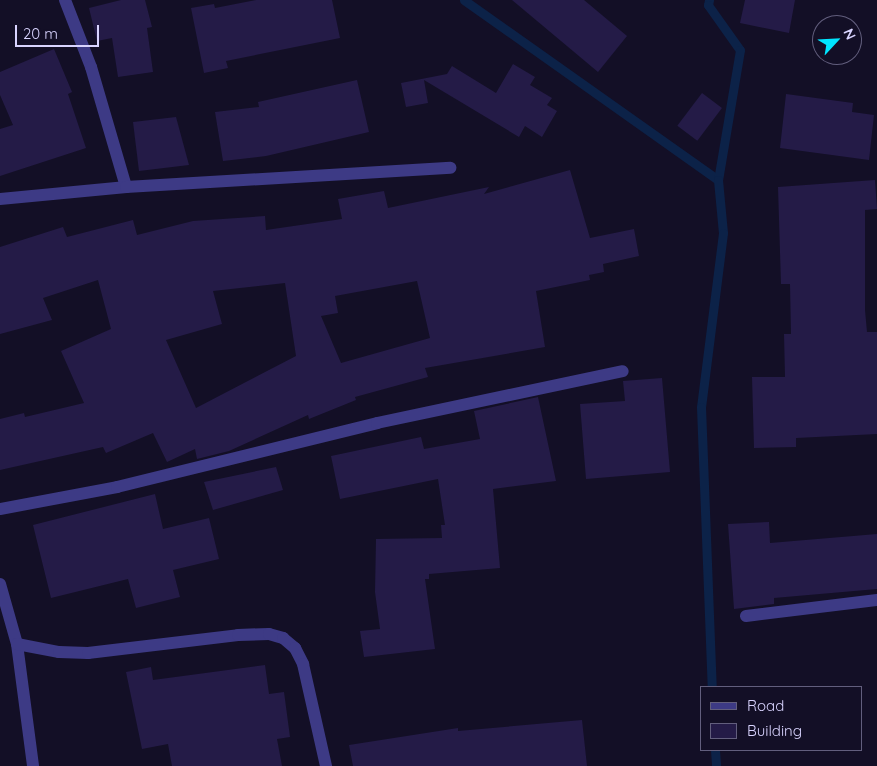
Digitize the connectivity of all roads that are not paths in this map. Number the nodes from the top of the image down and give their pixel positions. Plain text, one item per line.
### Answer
1 (65, 0) edge
2 (450, 168) dead end
3 (126, 187) junction
4 (0, 199) edge
5 (623, 371) dead end
6 (0, 509) edge
7 (0, 584) edge
8 (877, 600) edge
9 (746, 616) dead end
10 (17, 644) junction
11 (33, 766) edge
12 (326, 766) edge

1 - 3 street
2 - 3 street
3 - 4 street
5 - 6 street
7 - 10 street
8 - 9 street
10 - 11 street
10 - 12 street

